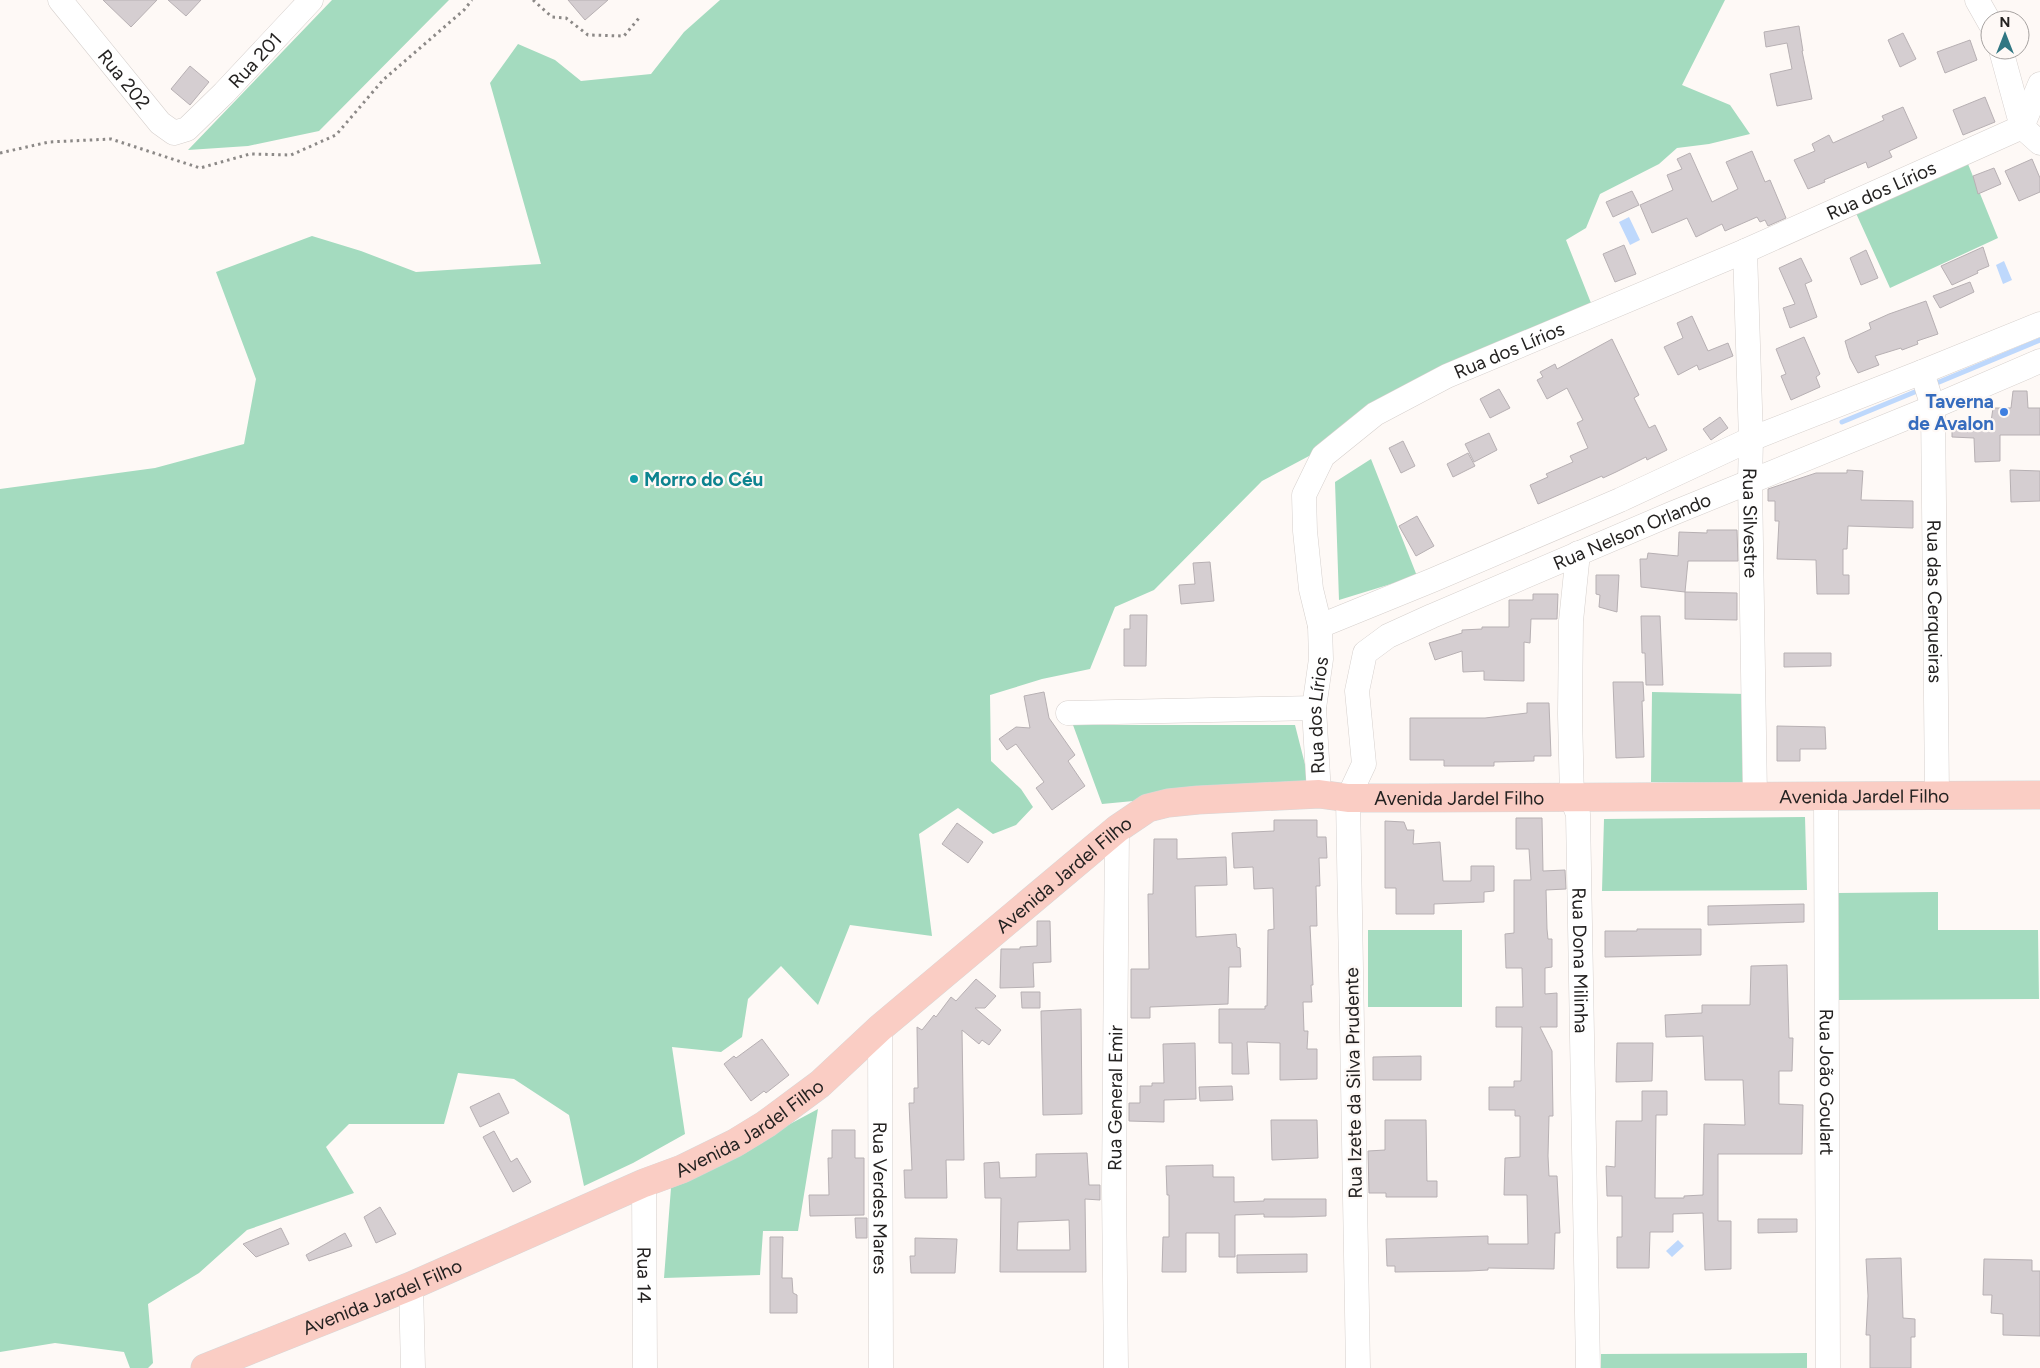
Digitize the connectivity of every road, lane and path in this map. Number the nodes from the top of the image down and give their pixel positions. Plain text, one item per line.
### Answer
1 (60, 0) edge
2 (311, 0) edge
3 (472, 0) edge
4 (533, 0) edge
5 (639, 18) dead end
6 (2003, 60) edge
7 (383, 80) dead end
8 (2040, 84) edge
9 (198, 118) joint
10 (2022, 128) junction
11 (2040, 143) edge
12 (1745, 251) junction
13 (2040, 324) edge
14 (2040, 361) edge
15 (1922, 372) junction
16 (1933, 407) junction
17 (1751, 439) junction
18 (1750, 482) junction
19 (1578, 553) junction
20 (1320, 626) junction
21 (1314, 708) junction
22 (1068, 713) dead end
23 (1319, 794) junction
24 (1936, 795) junction
25 (2040, 795) edge
26 (1755, 796) junction
27 (1826, 796) junction
28 (1348, 798) junction
29 (1572, 798) junction
30 (1117, 829) junction
31 (880, 1028) junction
32 (644, 1183) junction
33 (411, 1286) junction
34 (205, 1368) edge
35 (413, 1368) edge
36 (645, 1368) edge
37 (881, 1368) edge
38 (1116, 1368) edge
39 (1358, 1368) edge
40 (1588, 1368) edge
41 (1828, 1368) edge

1 - 9 street, Rua 202
2 - 9 street, Rua 201
3 - 7 path
4 - 5 path
6 - 10 street
8 - 10 street
10 - 11 street
10 - 12 street, Rua dos Lírios
12 - 17 street, Rua Silvestre
12 - 20 street, Rua dos Lírios
13 - 15 street, Rua Nelson Orlando
14 - 16 street, Rua Nelson Orlando
15 - 16 street, Rua das Cerqueiras
15 - 17 street, Rua Nelson Orlando
16 - 18 street, Rua Nelson Orlando
16 - 24 street, Rua das Cerqueiras
17 - 18 street, Rua Silvestre
17 - 20 street, Rua Nelson Orlando
18 - 19 street, Rua Nelson Orlando
18 - 26 street, Rua Silvestre
19 - 28 street, Rua Nelson Orlando
19 - 29 street, Rua Dona Milinha
20 - 21 street, Rua dos Lírios
21 - 22 street
21 - 23 street, Rua dos Lírios
23 - 28 main road, Avenida Jardel Filho
23 - 30 main road, Avenida Jardel Filho
24 - 25 main road, Avenida Jardel Filho
24 - 27 main road, Avenida Jardel Filho
26 - 27 main road, Avenida Jardel Filho
26 - 29 main road, Avenida Jardel Filho
27 - 41 street, Rua João Goulart
28 - 29 main road, Avenida Jardel Filho
28 - 39 street, Rua Izete da Silva Prudente
29 - 40 street, Rua Dona Milinha
30 - 31 main road, Avenida Jardel Filho
30 - 38 street, Rua General Emir
31 - 32 main road, Avenida Jardel Filho
31 - 37 street, Rua Verdes Mares
32 - 33 main road, Avenida Jardel Filho
32 - 36 street, Rua 14
33 - 34 main road, Avenida Jardel Filho
33 - 35 street

